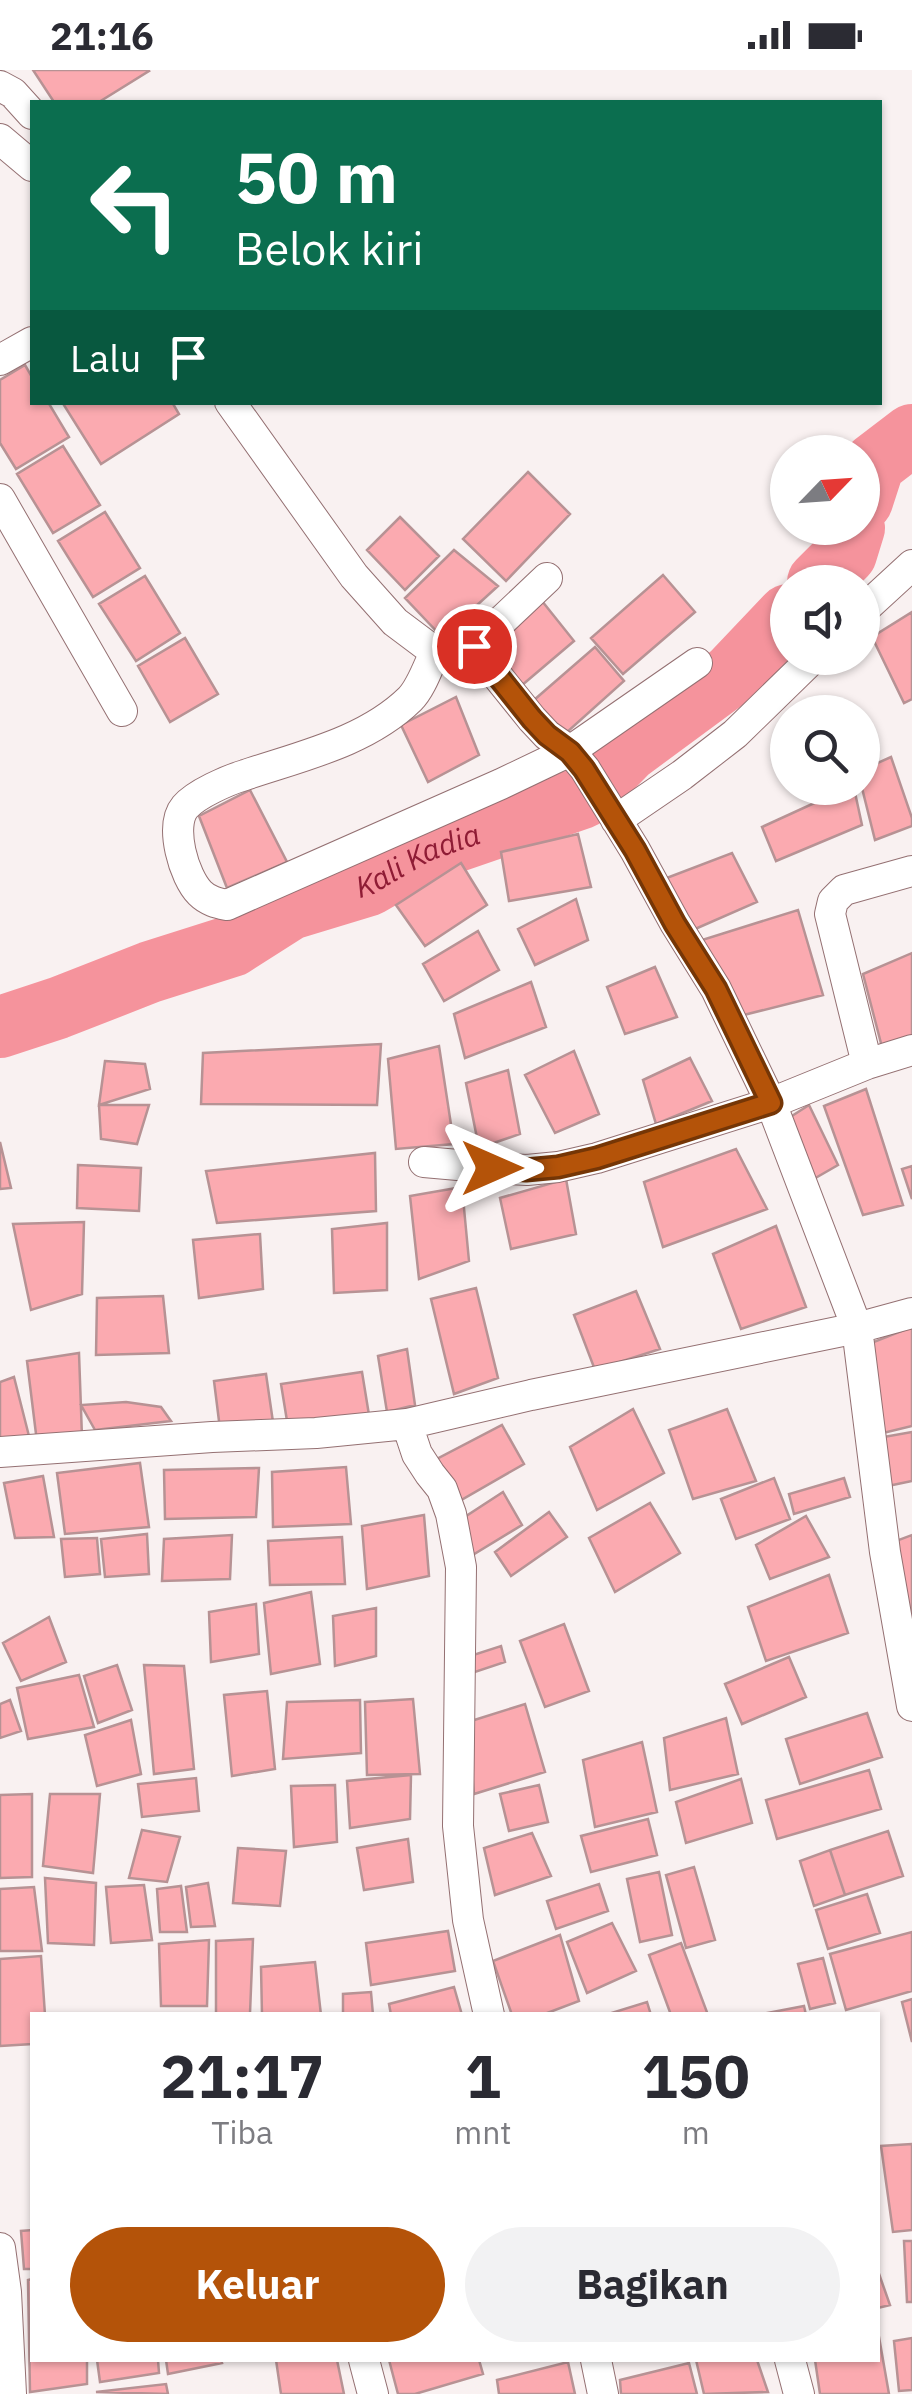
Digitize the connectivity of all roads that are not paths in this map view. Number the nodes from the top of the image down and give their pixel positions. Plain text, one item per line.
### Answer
1 (0, 86) edge
2 (30, 112) edge
3 (0, 139) edge
4 (30, 164) edge
5 (30, 343) edge
6 (0, 360) edge
7 (232, 405) edge
8 (0, 499) edge
9 (912, 565) edge
10 (548, 578) dead end
11 (880, 594) edge
12 (474, 646) junction
13 (435, 652) junction
14 (698, 662) dead end
15 (795, 675) edge
16 (122, 711) dead end
17 (577, 760) junction
18 (612, 815) junction
19 (912, 872) edge
20 (912, 1050) edge
21 (867, 1064) junction
22 (771, 1103) junction
23 (424, 1162) dead end
24 (912, 1313) edge
25 (857, 1328) junction
26 (407, 1424) junction
27 (0, 1452) edge
28 (912, 1706) edge
29 (488, 2012) edge
30 (0, 2248) edge
31 (365, 2362) edge
32 (596, 2362) edge
33 (791, 2362) edge
34 (10, 2394) edge
35 (373, 2394) edge
36 (603, 2394) edge
37 (799, 2394) edge

1 - 2 street
3 - 4 street
5 - 6 street
7 - 13 street
8 - 16 street
9 - 11 street
10 - 12 street
12 - 13 street
12 - 17 street
13 - 17 street
14 - 17 street
15 - 18 street
17 - 18 street
18 - 22 street
19 - 21 street
20 - 21 street
21 - 22 street
22 - 23 street
22 - 25 street
24 - 25 street
25 - 26 street
25 - 28 street
26 - 27 street
26 - 29 street
30 - 34 street
31 - 35 street
32 - 36 street
33 - 37 street

